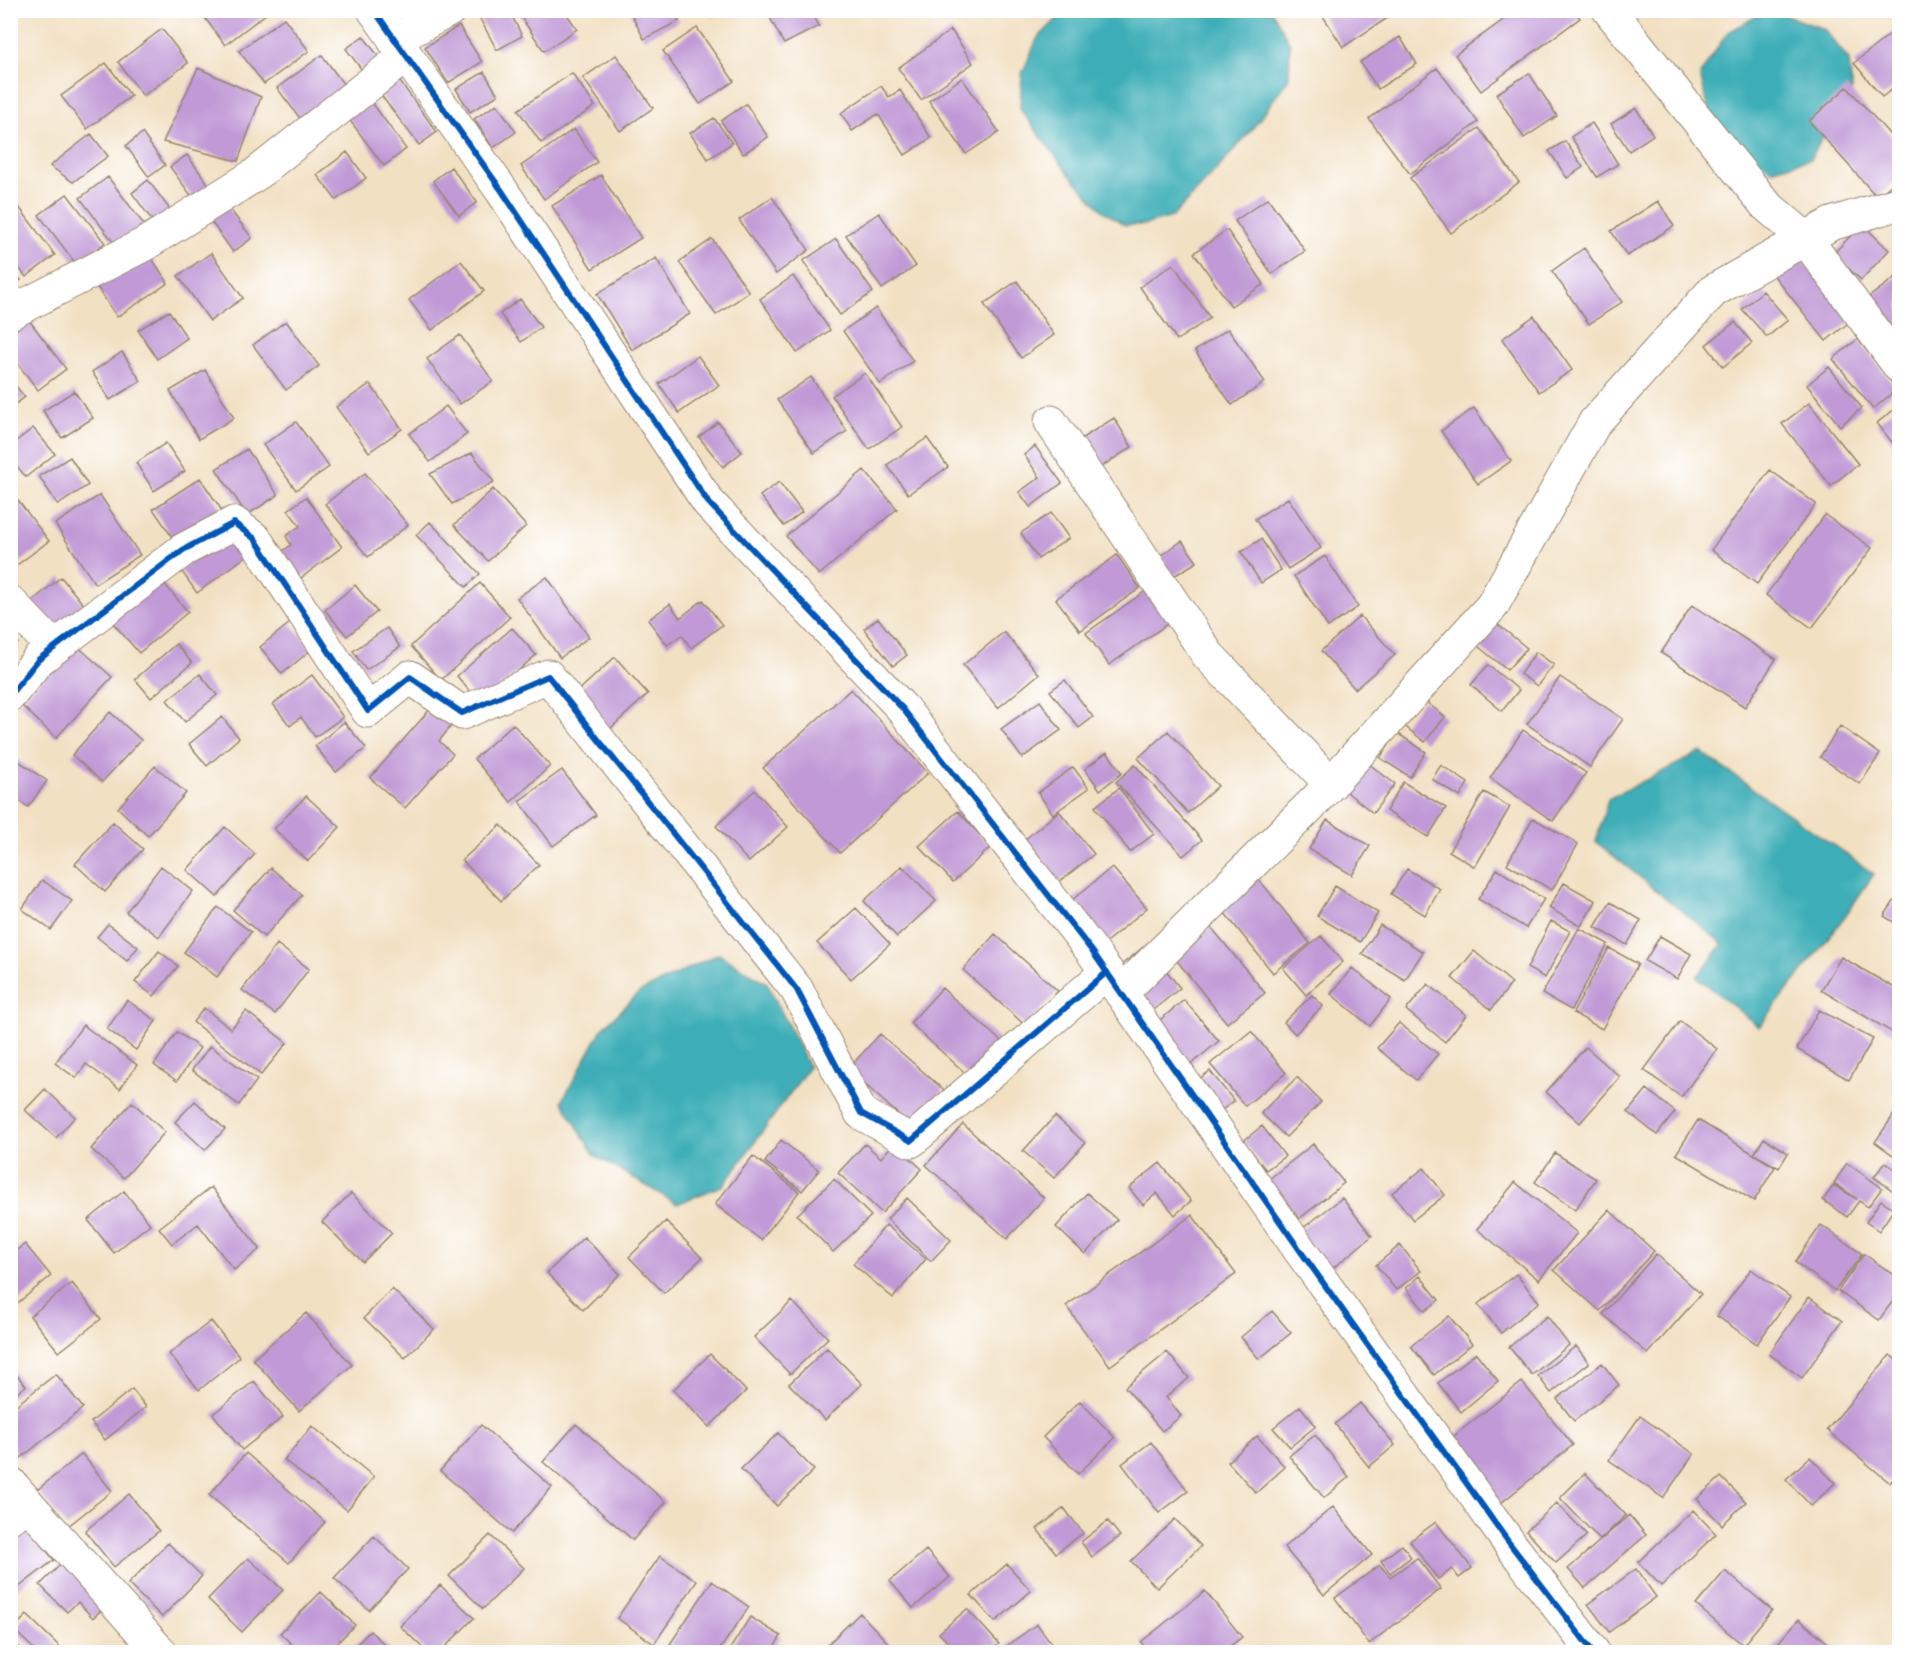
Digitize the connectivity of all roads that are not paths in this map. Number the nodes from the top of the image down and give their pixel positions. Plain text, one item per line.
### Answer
1 (374, 10) edge
2 (449, 10) edge
3 (1609, 10) edge
4 (399, 48) junction
5 (1899, 203) edge
6 (1805, 238) junction
7 (10, 313) edge
8 (1899, 367) edge
9 (1051, 422) dead end
10 (10, 602) edge
11 (54, 648) junction
12 (10, 695) edge
13 (1331, 784) junction
14 (1114, 983) junction
15 (17, 1502) edge
16 (160, 1653) edge
17 (1593, 1653) edge

1 - 4 street
2 - 4 street
3 - 6 street
4 - 7 street
4 - 14 street
5 - 6 street
6 - 8 street
6 - 13 street
9 - 13 street
10 - 11 street
11 - 12 street
11 - 14 street
13 - 14 street
14 - 17 street
15 - 16 street

